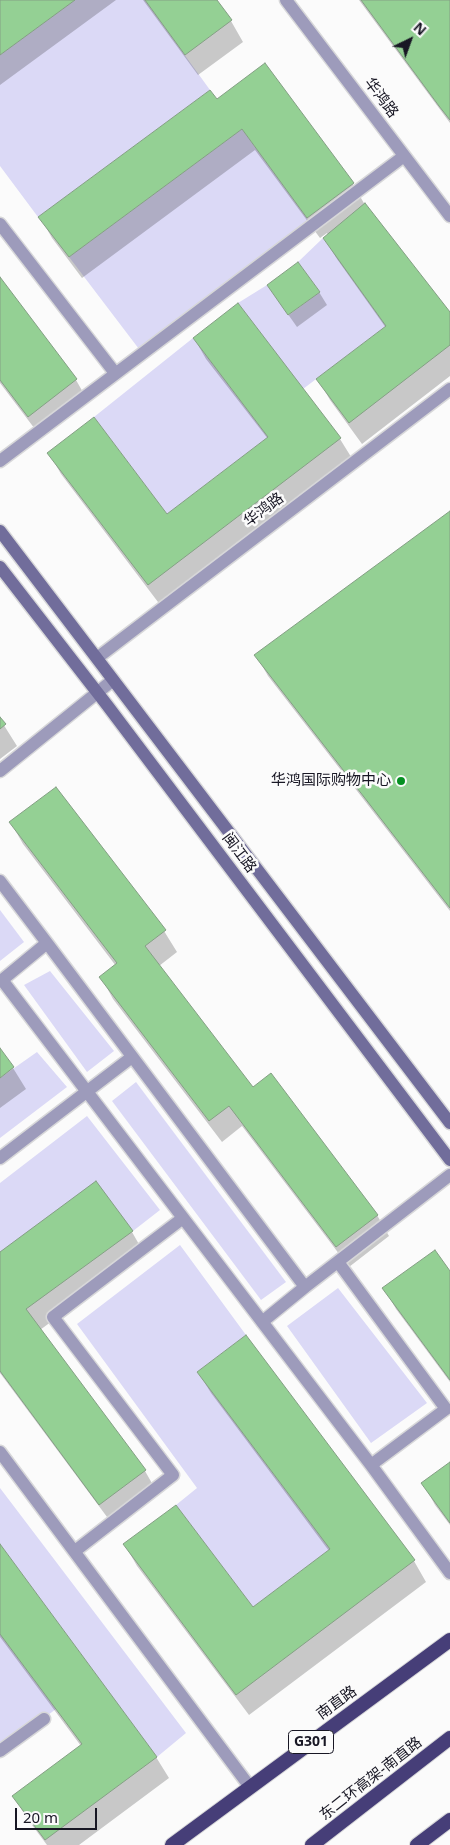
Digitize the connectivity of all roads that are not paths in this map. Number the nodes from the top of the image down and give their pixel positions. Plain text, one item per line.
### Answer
1 (286, 0) edge
2 (404, 156) junction
3 (450, 216) edge
4 (0, 224) edge
5 (115, 373) junction
6 (450, 389) edge
7 (0, 461) edge
8 (0, 531) edge
9 (0, 566) edge
10 (97, 658) junction
11 (114, 680) junction
12 (98, 693) junction
13 (0, 770) edge
14 (0, 880) edge
15 (47, 943) junction
16 (132, 1057) junction
17 (88, 1092) junction
18 (450, 1123) edge
19 (0, 1158) edge
20 (450, 1160) edge
21 (450, 1175) edge
22 (183, 1218) junction
23 (338, 1262) junction
24 (304, 1287) junction
25 (262, 1322) junction
26 (0, 1452) edge
27 (371, 1465) junction
28 (75, 1551) junction
29 (450, 1573) edge
30 (450, 1640) edge
31 (44, 1719) dead end
32 (450, 1738) edge
33 (0, 1751) edge
34 (250, 1787) junction
35 (450, 1820) edge
36 (172, 1845) edge
37 (312, 1845) edge
38 (417, 1845) edge

1 - 2 street, 华鸿路
2 - 3 street, 华鸿路
2 - 5 street
4 - 5 street
5 - 7 street
6 - 10 street, 华鸿路
8 - 10 main road, 闽江路
9 - 12 main road, 闽江路
10 - 11 main road, 闽江路
11 - 12 street
11 - 18 main road, 闽江路
12 - 13 street
12 - 20 main road, 闽江路
14 - 15 street
15 - 16 street
15 - 17 street
16 - 17 street
16 - 24 street
17 - 19 street
17 - 22 street
21 - 23 street
22 - 25 street
22 - 28 street
23 - 24 street
23 - 27 street
24 - 25 street
25 - 27 street
26 - 28 street
27 - 29 street
28 - 34 street
30 - 34 highway, 南直路 / G301
31 - 33 street
32 - 37 highway, 东二环高架-南直路
34 - 36 highway, 南直路 / G301
35 - 38 highway

